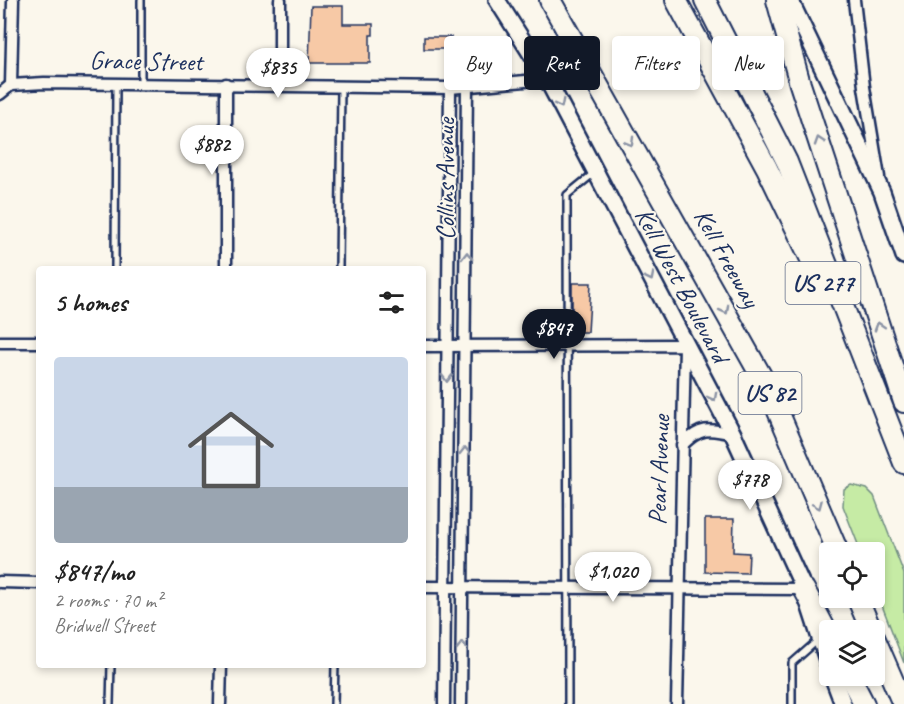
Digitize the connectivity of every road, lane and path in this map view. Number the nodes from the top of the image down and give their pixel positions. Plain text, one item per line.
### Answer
1 (13, 0) edge
2 (141, 0) edge
3 (280, 0) edge
4 (490, 0) edge
5 (497, 0) edge
6 (550, 0) edge
7 (676, 0) edge
8 (705, 0) edge
9 (777, 0) edge
10 (790, 0) edge
11 (854, 0) edge
12 (524, 43) edge
13 (524, 47) edge
14 (116, 82) junction
15 (141, 84) junction
16 (226, 84) junction
17 (11, 85) junction
18 (280, 85) junction
19 (341, 86) junction
20 (444, 88) edge
21 (450, 90) edge
22 (467, 90) edge
23 (553, 90) edge
24 (0, 94) edge
25 (595, 172) junction
26 (882, 192) junction
27 (904, 256) edge
28 (115, 266) edge
29 (226, 266) edge
30 (339, 266) edge
31 (0, 342) edge
32 (36, 342) edge
33 (685, 345) junction
34 (426, 346) edge
35 (448, 346) junction
36 (466, 346) junction
37 (567, 346) junction
38 (878, 398) junction
39 (904, 402) edge
40 (733, 434) junction
41 (682, 445) junction
42 (904, 463) edge
43 (834, 542) edge
44 (0, 582) edge
45 (36, 583) edge
46 (426, 587) edge
47 (445, 587) junction
48 (463, 587) junction
49 (679, 588) junction
50 (804, 589) junction
51 (566, 590) junction
52 (819, 626) edge
53 (819, 643) edge
54 (885, 662) edge
55 (111, 668) edge
56 (221, 668) edge
57 (335, 668) edge
58 (836, 686) edge
59 (855, 686) edge
60 (110, 704) edge
61 (220, 704) edge
62 (334, 704) edge
63 (444, 704) edge
64 (461, 704) edge
65 (568, 704) edge
66 (677, 704) edge
67 (792, 704) edge
68 (843, 704) edge
69 (864, 704) edge
70 (903, 704) edge

1 - 17 street
2 - 15 lane
3 - 18 street
4 - 13 street
5 - 12 main road, Kell West Boulevard
6 -> 43 highway, Kell Freeway / US 82
7 - 38 highway, US 277
8 - 38 highway
39 -> 9 highway
10 - 26 main road
11 - 26 street
14 - 15 street, Grace Street
14 - 17 street, Grace Street
14 - 28 lane
15 - 16 street, Grace Street
16 - 18 street, Grace Street
16 - 29 street
17 - 24 street
18 - 19 street, Grace Street
19 - 20 street, Grace Street
19 - 30 lane
21 - 35 street, Collins Avenue
36 -> 22 street, Collins Avenue
23 -> 25 main road, Kell West Boulevard
25 -> 33 main road, Kell West Boulevard
25 - 37 lane
26 - 27 main road
31 - 32 street
33 - 37 street
33 -> 40 main road, Kell West Boulevard
33 - 41 street, Pearl Avenue
34 - 35 street
35 - 36 street
35 -> 47 street, Collins Avenue
36 - 37 street
48 -> 36 street, Collins Avenue
37 - 51 lane
38 - 42 highway
40 - 41 street
40 - 50 main road, Kell West Boulevard
41 - 49 street, Pearl Avenue
44 - 45 street
46 - 47 street
47 - 48 street
47 - 63 street, Collins Avenue
48 - 51 street
64 -> 48 street, Collins Avenue
49 - 50 street
49 - 51 street
49 - 66 street, Pearl Avenue
50 - 52 highway
51 - 65 lane
53 - 67 lane
54 - 70 highway
55 - 60 lane
56 - 61 street
57 - 62 lane
58 - 68 main road
59 - 69 highway

